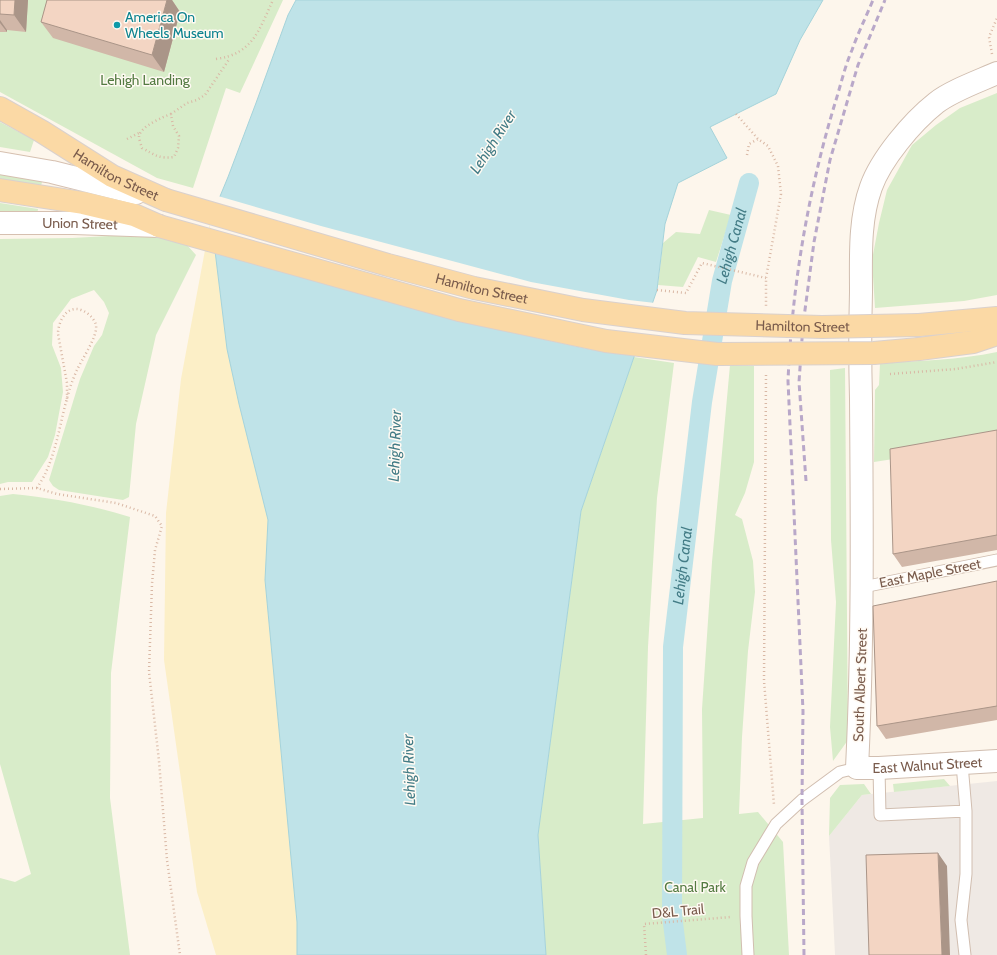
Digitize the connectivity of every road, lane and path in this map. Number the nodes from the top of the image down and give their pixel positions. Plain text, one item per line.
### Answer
1 (273, 0) edge
2 (997, 18) edge
3 (230, 58) junction
4 (216, 60) dead end
5 (995, 66) edge
6 (0, 108) edge
7 (171, 114) junction
8 (736, 114) dead end
9 (140, 133) junction
10 (127, 139) dead end
11 (758, 139) junction
12 (747, 155) dead end
13 (0, 163) edge
14 (0, 190) edge
15 (166, 200) junction
16 (0, 223) edge
17 (159, 226) junction
18 (766, 278) junction
19 (657, 290) dead end
20 (766, 308) dead end
21 (997, 318) edge
22 (997, 334) edge
23 (997, 362) edge
24 (766, 369) dead end
25 (860, 370) junction
26 (67, 402) junction
27 (37, 488) junction
28 (0, 489) edge
29 (997, 560) edge
30 (862, 587) junction
31 (997, 761) edge
32 (962, 764) junction
33 (857, 768) junction
34 (879, 768) junction
35 (966, 811) junction
36 (776, 824) junction
37 (746, 916) junction
38 (180, 955) edge
39 (646, 955) edge
40 (748, 955) edge
41 (965, 955) edge

1 - 3 path
2 - 5 path
3 - 4 path
3 - 7 path
5 - 25 street, South Albert Street
6 - 15 main road, Hamilton Street
7 - 9 path
7 - 9 path
8 - 11 path
9 - 10 path
11 - 12 path
11 - 18 path
13 - 15 street
14 - 17 main road, Hamilton Street
15 - 21 main road, Hamilton Street, bridge
16 - 17 street, Union Street
17 - 22 main road, Hamilton Street, bridge
18 - 19 path
18 - 20 path
23 - 25 path
24 - 36 path
25 - 30 street, South Albert Street
26 - 26 path
26 - 27 path
27 - 28 path
27 - 38 path
29 - 30 lane, East Maple Street
30 - 33 street, South Albert Street
31 - 32 street, East Walnut Street
32 - 34 street, East Walnut Street
32 - 35 lane
33 - 34 street, East Walnut Street
33 - 36 lane
34 - 35 lane
35 - 41 lane
36 - 37 lane
37 - 39 path, D&L Trail
37 - 40 lane

